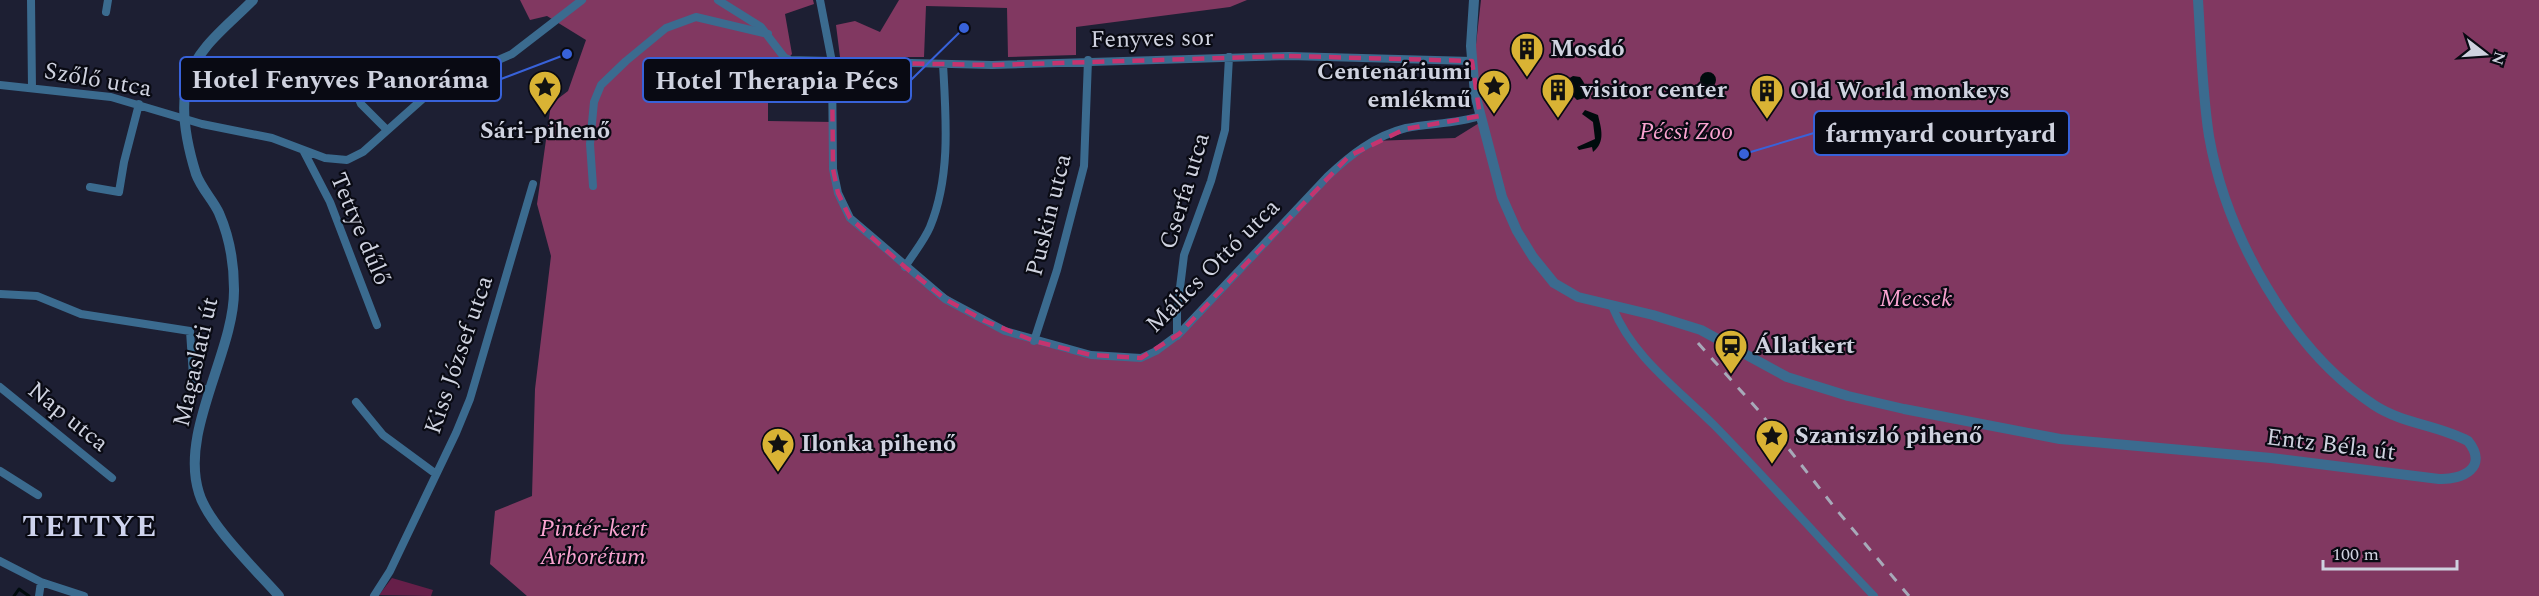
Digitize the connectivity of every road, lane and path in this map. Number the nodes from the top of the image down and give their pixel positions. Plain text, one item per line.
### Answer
1 (31, 0) edge
2 (108, 0) edge
3 (253, 0) edge
4 (582, 0) edge
5 (718, 0) edge
6 (820, 0) edge
7 (1474, 0) edge
8 (2198, 0) edge
9 (106, 12) dead end
10 (748, 20) junction
11 (742, 28) junction
12 (768, 34) junction
13 (1229, 57) junction
14 (1088, 60) junction
15 (1472, 61) junction
16 (832, 62) junction
17 (943, 64) junction
18 (351, 81) dead end
19 (0, 85) edge
20 (32, 88) junction
21 (139, 104) junction
22 (1480, 116) junction
23 (184, 117) junction
24 (387, 130) junction
25 (303, 150) junction
26 (533, 184) dead end
27 (593, 186) dead end
28 (90, 187) dead end
29 (905, 267) junction
30 (0, 294) edge
31 (1613, 308) junction
32 (377, 325) dead end
33 (1177, 336) junction
34 (1034, 341) junction
35 (0, 387) edge
36 (209, 391) junction
37 (356, 402) dead end
38 (0, 471) edge
39 (436, 474) junction
40 (112, 478) dead end
41 (38, 495) dead end
42 (0, 561) edge
43 (41, 582) junction
44 (39, 596) edge
45 (84, 596) edge
46 (279, 596) edge
47 (374, 596) edge
48 (1874, 596) edge

1 - 20 street
2 - 9 street
3 - 23 street, Magaslati út
4 - 24 street, Szőlő utca
5 - 10 street
6 - 16 street, Málics Ottó utca
7 - 15 street
8 - 31 street, Entz Béla út
10 - 11 street
10 - 12 street
11 - 12 street
11 - 27 street
12 - 16 street
13 - 14 street, Fenyves sor
13 - 15 street, Fenyves sor
13 - 33 street, Cserfa utca
14 - 17 street, Fenyves sor
14 - 34 street, Puskin utca
15 - 22 street
16 - 17 street, Fenyves sor
16 - 29 street, Málics Ottó utca
17 - 29 street
18 - 24 street
19 - 20 street, Szőlő utca
20 - 21 street, Szőlő utca
21 - 23 street, Szőlő utca
21 - 28 street
22 - 31 street
22 - 33 street, Málics Ottó utca
23 - 25 street, Szőlő utca
23 - 36 street, Magaslati út
24 - 25 street, Szőlő utca
25 - 32 street, Tettye dűlő
26 - 39 street, Kiss József utca
29 - 34 street, Málics Ottó utca
30 - 36 street
31 - 48 street
33 - 34 street, Málics Ottó utca
35 - 40 street, Nap utca
36 - 46 street, Magaslati út
37 - 39 street
38 - 41 street
39 - 47 street, Kiss József utca
42 - 43 street
43 - 44 street
43 - 45 street

